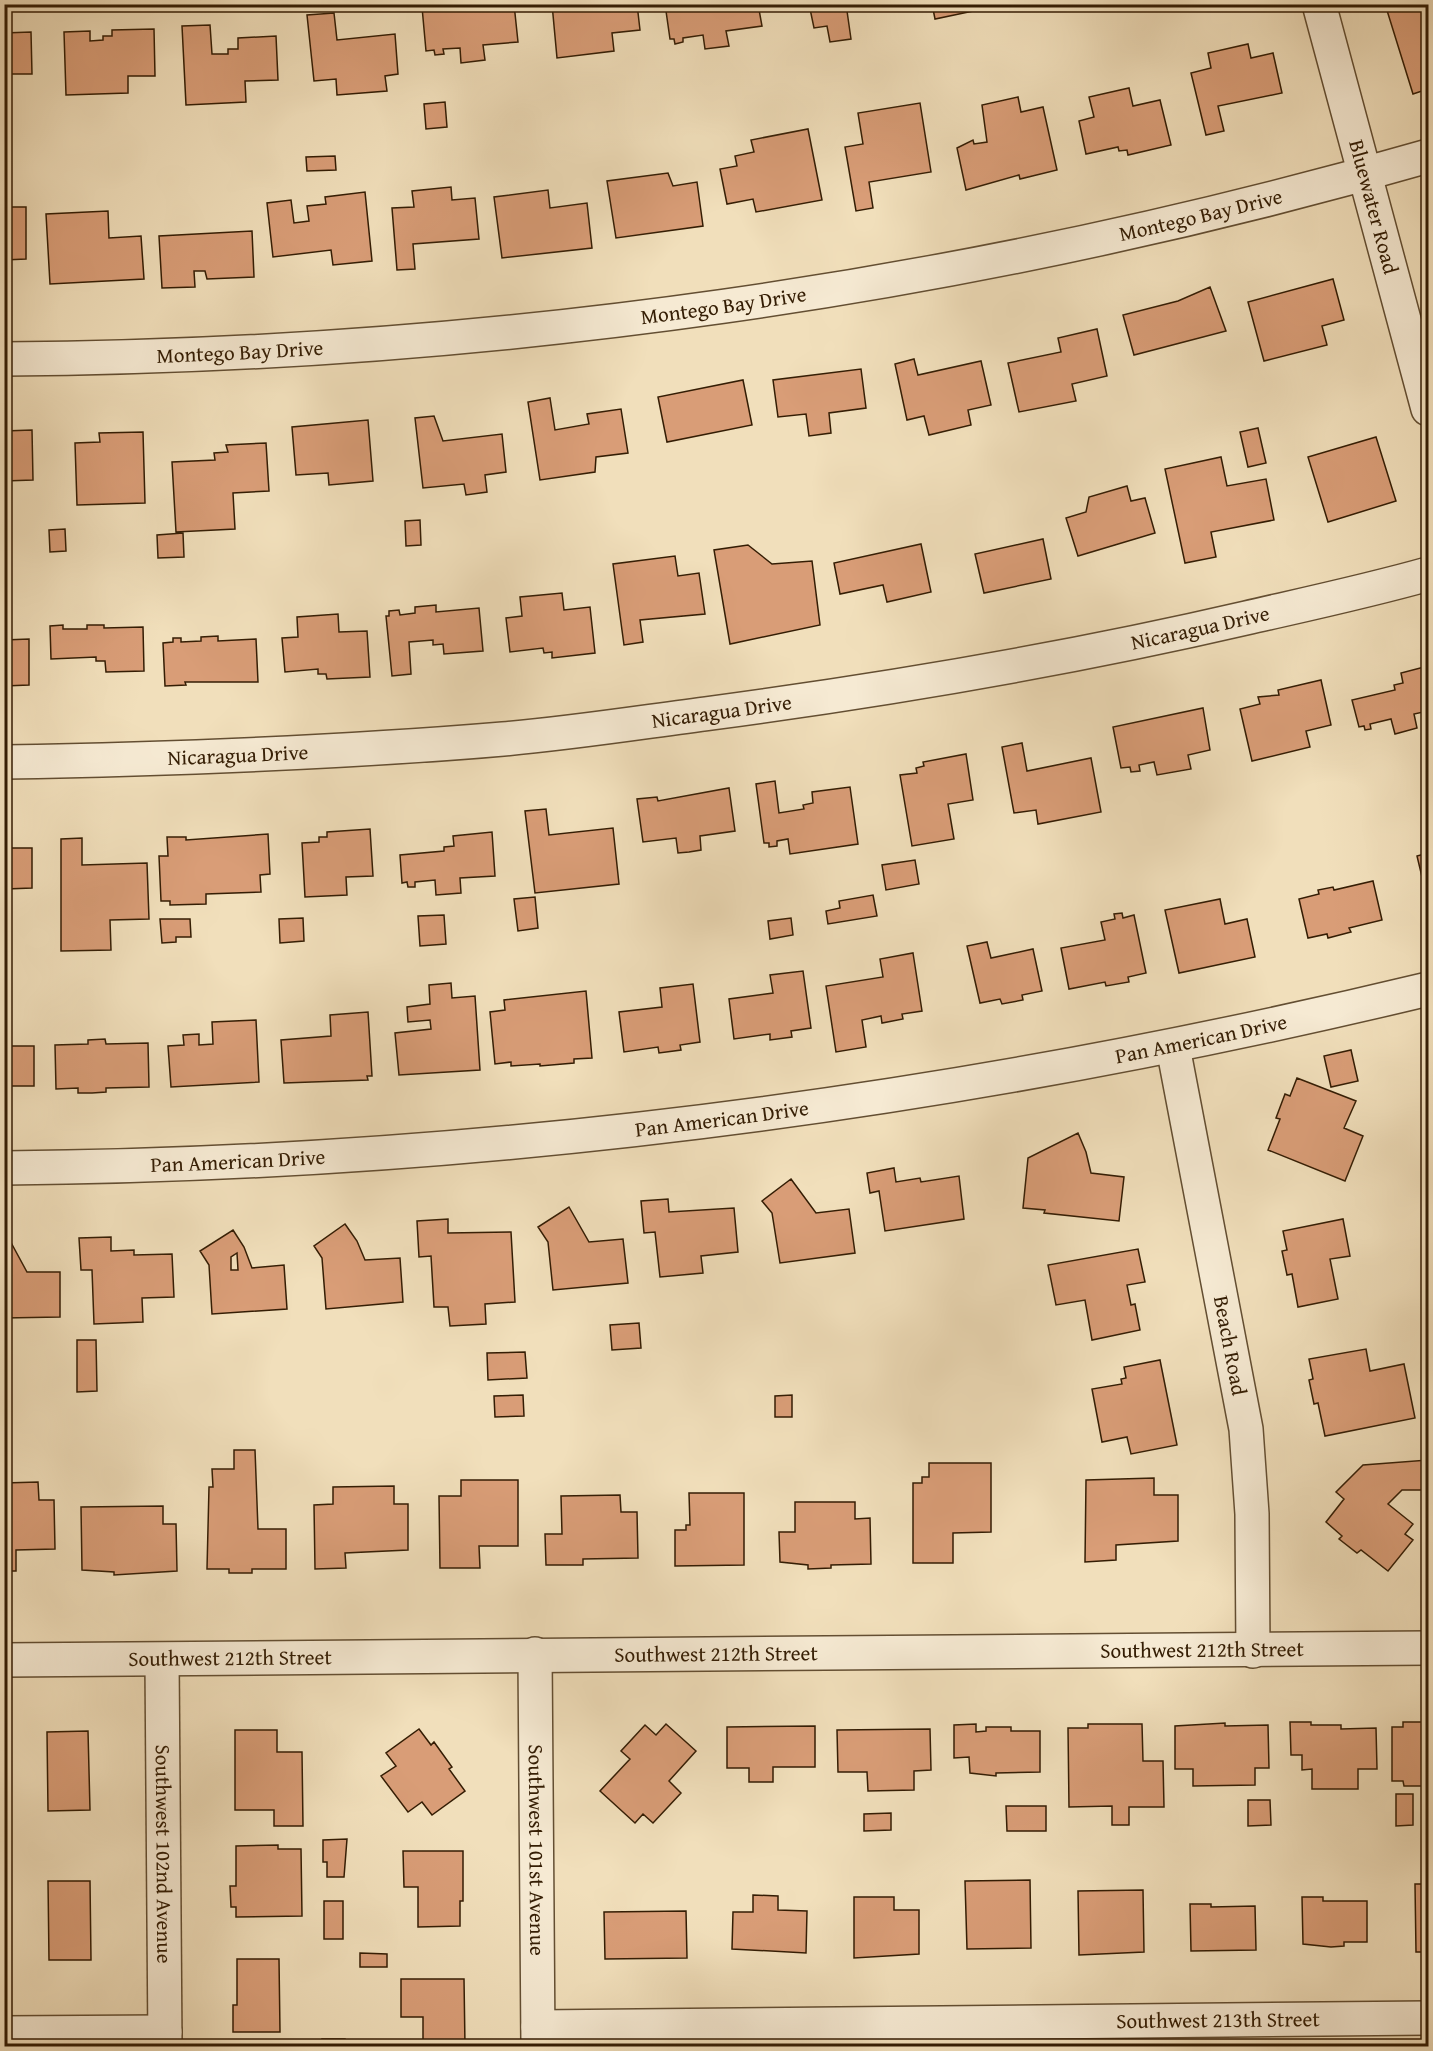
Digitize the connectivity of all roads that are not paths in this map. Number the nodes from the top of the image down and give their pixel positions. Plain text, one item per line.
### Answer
1 (1318, 4) edge
2 (1428, 156) edge
3 (1364, 174) junction
4 (4, 359) edge
5 (1428, 409) edge
6 (1428, 574) edge
7 (4, 762) edge
8 (1428, 989) edge
9 (1173, 1047) junction
10 (4, 1168) edge
11 (1428, 1648) edge
12 (1253, 1651) junction
13 (535, 1654) junction
14 (4, 1660) edge
15 (162, 1660) junction
16 (1428, 2018) edge
17 (4, 2033) edge
18 (538, 2037) edge
19 (165, 2039) edge

1 - 3 street, Bluewater Road
2 - 3 street, Montego Bay Drive
3 - 4 street, Montego Bay Drive
3 - 5 street, Bluewater Road
6 - 7 street, Nicaragua Drive
8 - 9 street, Pan American Drive
9 - 10 street, Pan American Drive
9 - 12 street, Beach Road
11 - 12 street, Southwest 212th Street
12 - 13 street, Southwest 212th Street
13 - 15 street, Southwest 212th Street
13 - 18 street, Southwest 101st Avenue
14 - 15 street, Southwest 212th Street
15 - 19 street, Southwest 102nd Avenue
16 - 18 street, Southwest 213th Street
17 - 19 street

